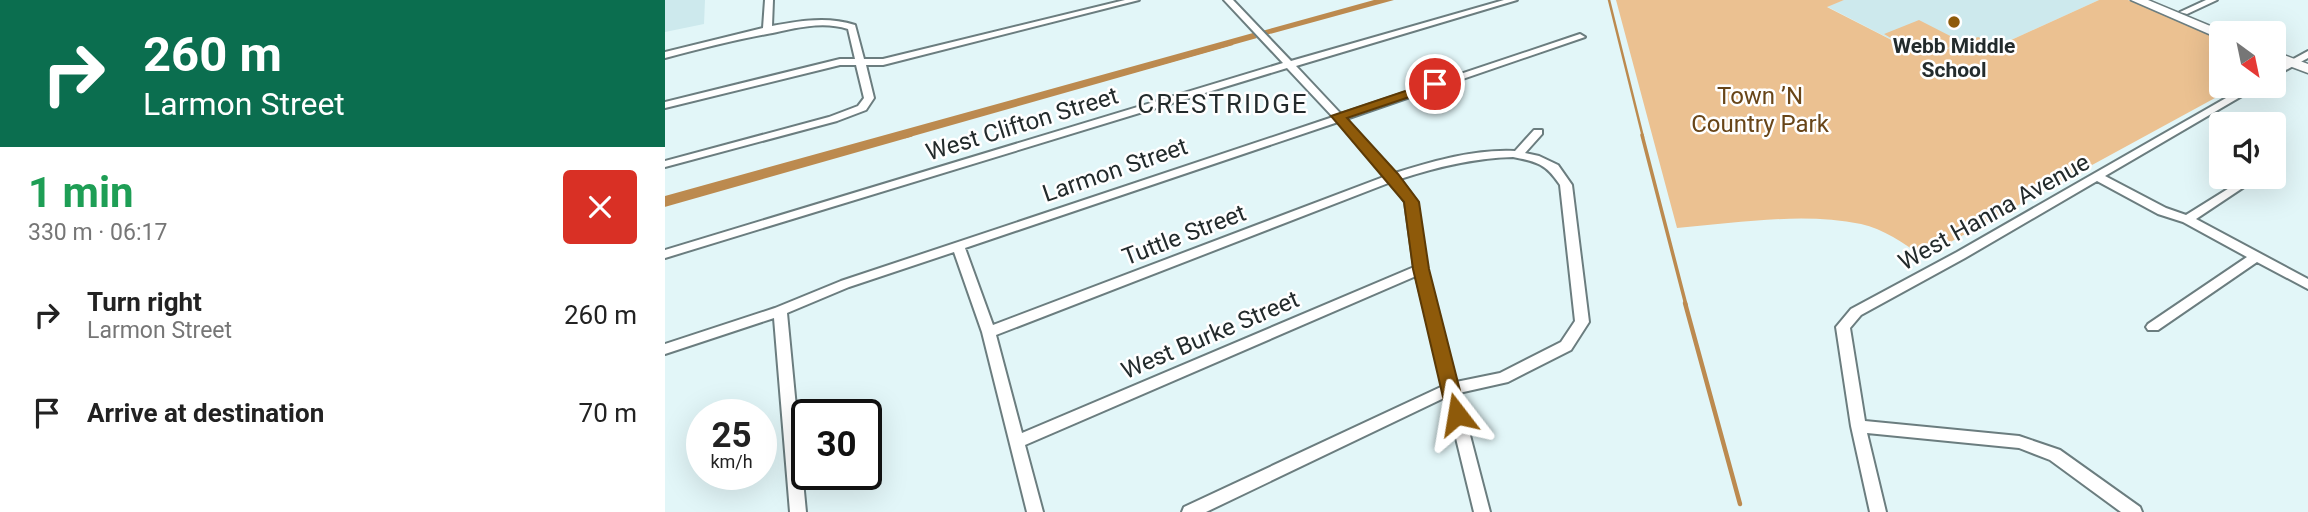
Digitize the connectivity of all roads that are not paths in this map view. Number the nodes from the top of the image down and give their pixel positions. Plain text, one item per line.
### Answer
1 (769, 0) edge
2 (1135, 0) edge
3 (1228, 0) edge
4 (1513, 0) edge
5 (2137, 0) edge
6 (2154, 0) edge
7 (2213, 0) edge
8 (2184, 12) junction
9 (2209, 22) edge
10 (2209, 29) edge
11 (768, 31) junction
12 (1580, 37) dead end
13 (2286, 54) edge
14 (665, 55) edge
15 (2303, 61) edge
16 (859, 63) junction
17 (1288, 65) junction
18 (2286, 68) edge
19 (2233, 98) edge
20 (665, 106) edge
21 (1338, 116) junction
22 (1538, 132) dead end
23 (1519, 153) junction
24 (665, 164) edge
25 (2103, 174) junction
26 (1393, 177) junction
27 (2235, 189) edge
28 (2187, 219) junction
29 (958, 246) junction
30 (665, 254) edge
31 (2256, 257) junction
32 (1421, 269) junction
33 (2308, 285) edge
34 (780, 311) junction
35 (2153, 327) dead end
36 (989, 332) junction
37 (665, 349) edge
38 (1450, 389) junction
39 (1858, 426) junction
40 (1017, 442) junction
41 (798, 512) edge
42 (1035, 512) edge
43 (1191, 512) edge
44 (1482, 512) edge
45 (1878, 512) edge
46 (2134, 512) edge

1 - 11 street
2 - 16 street
3 - 17 street
4 - 17 street, West Clifton Street
5 - 10 main road
6 - 8 main road
7 - 8 street
8 - 9 main road
11 - 14 street
11 - 16 street
12 - 21 street, Larmon Street
13 - 15 main road
15 - 18 street
16 - 20 street
16 - 24 street
17 - 21 street
17 - 30 street, West Clifton Street
19 - 25 street, West Hanna Avenue
21 - 26 street
21 - 29 street, Larmon Street
22 - 23 street
23 - 26 street, Tuttle Street
23 - 38 street
25 - 28 street
25 - 39 street, West Hanna Avenue
26 - 32 street
26 - 36 street, Tuttle Street
27 - 28 street
28 - 31 street
29 - 34 street, Larmon Street
29 - 36 street
31 - 33 street
31 - 35 street
32 - 38 street
32 - 40 street, West Burke Street
34 - 37 street, Larmon Street
34 - 41 street
36 - 40 street
38 - 43 street
38 - 44 street
39 - 45 street, West Hanna Avenue
39 - 46 street
40 - 42 street

